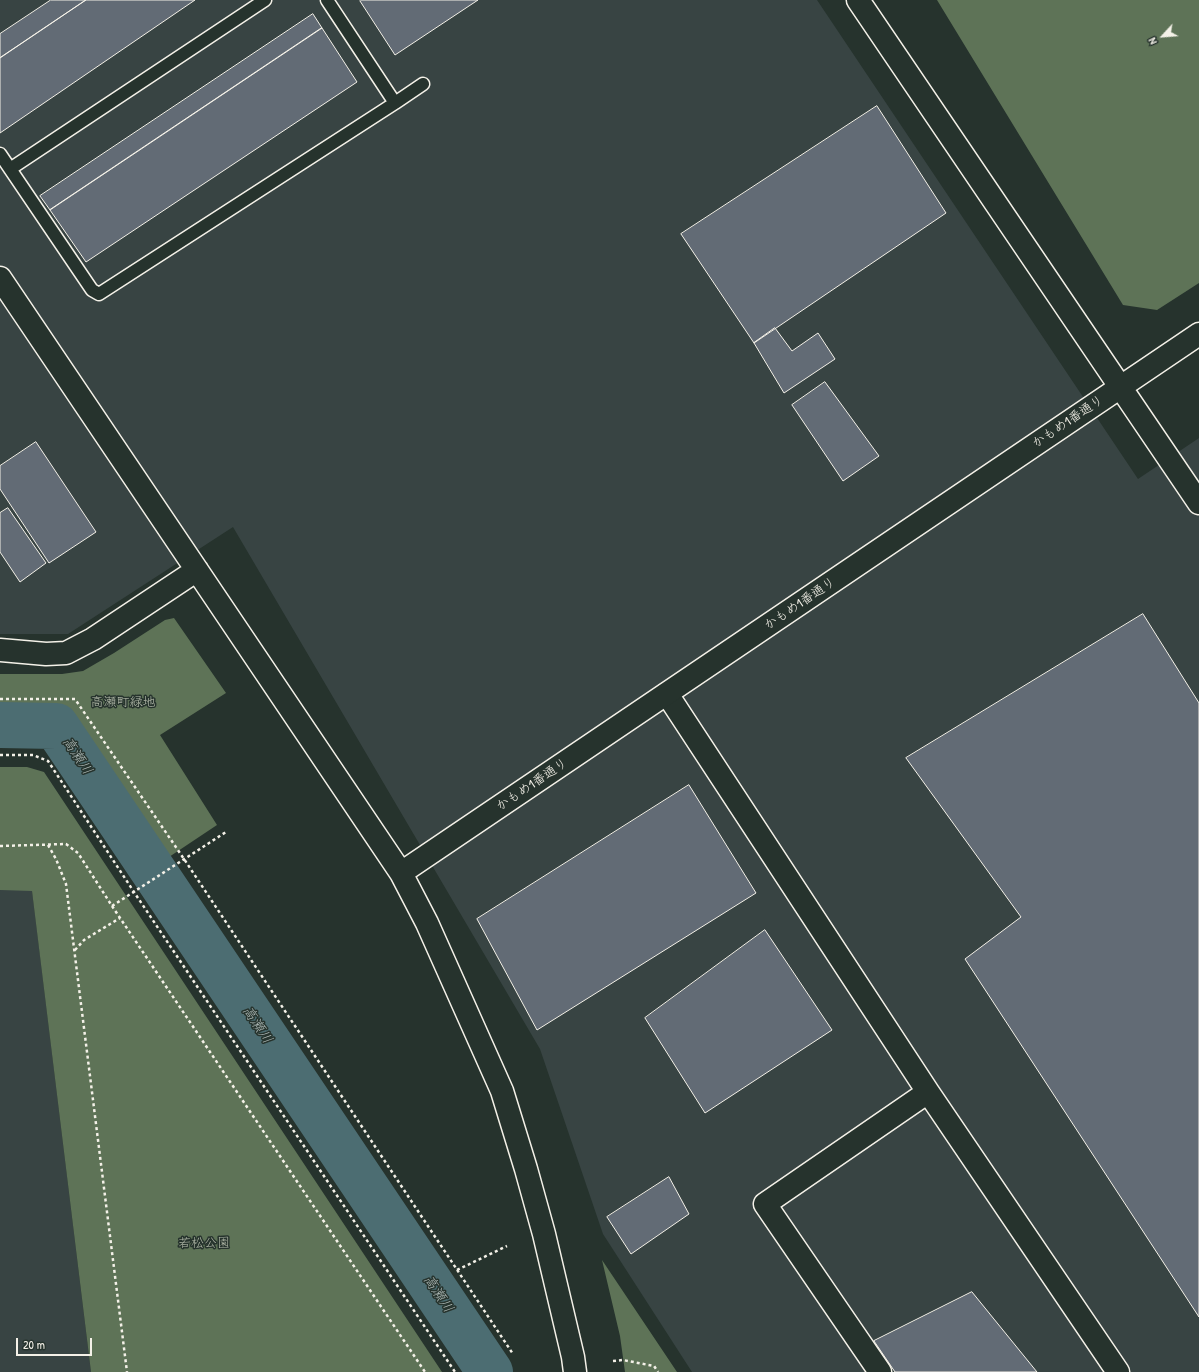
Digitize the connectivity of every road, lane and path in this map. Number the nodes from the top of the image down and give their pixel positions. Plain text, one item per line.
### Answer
1 (265, 0) edge
2 (326, 0) edge
3 (858, 0) edge
4 (423, 84) dead end
5 (395, 103) junction
6 (0, 154) edge
7 (10, 169) junction
8 (0, 278) edge
9 (1199, 334) edge
10 (1120, 387) junction
11 (1199, 503) edge
12 (197, 570) junction
13 (0, 650) edge
14 (667, 694) junction
15 (0, 699) edge
16 (0, 755) edge
17 (226, 832) dead end
18 (48, 845) junction
19 (0, 846) edge
20 (184, 859) junction
21 (401, 873) junction
22 (134, 892) junction
23 (112, 906) junction
24 (120, 918) junction
25 (74, 950) junction
26 (928, 1092) junction
27 (507, 1246) dead end
28 (457, 1270) junction
29 (513, 1354) dead end
30 (613, 1361) dead end
31 (127, 1372) edge
32 (425, 1372) edge
33 (455, 1372) edge
34 (575, 1372) edge
35 (658, 1372) edge
36 (880, 1372) edge
37 (1118, 1372) edge

1 - 7 lane
2 - 5 lane
3 - 10 street
4 - 5 lane
5 - 7 lane
6 - 7 lane
8 - 12 street
9 - 10 street, かもめ1番通り
10 - 11 street
10 - 14 street, かもめ1番通り
12 - 13 street
12 - 21 street
14 - 21 street, かもめ1番通り
14 - 26 street
15 - 20 path
16 - 22 path
17 - 20 path
18 - 19 path
18 - 23 path
18 - 25 path
20 - 22 path
20 - 28 path
21 - 34 street
22 - 23 path
22 - 33 path
23 - 24 path
24 - 25 path
24 - 32 path
25 - 31 path
26 - 36 street
26 - 37 street
27 - 28 path
28 - 29 path
30 - 35 path

